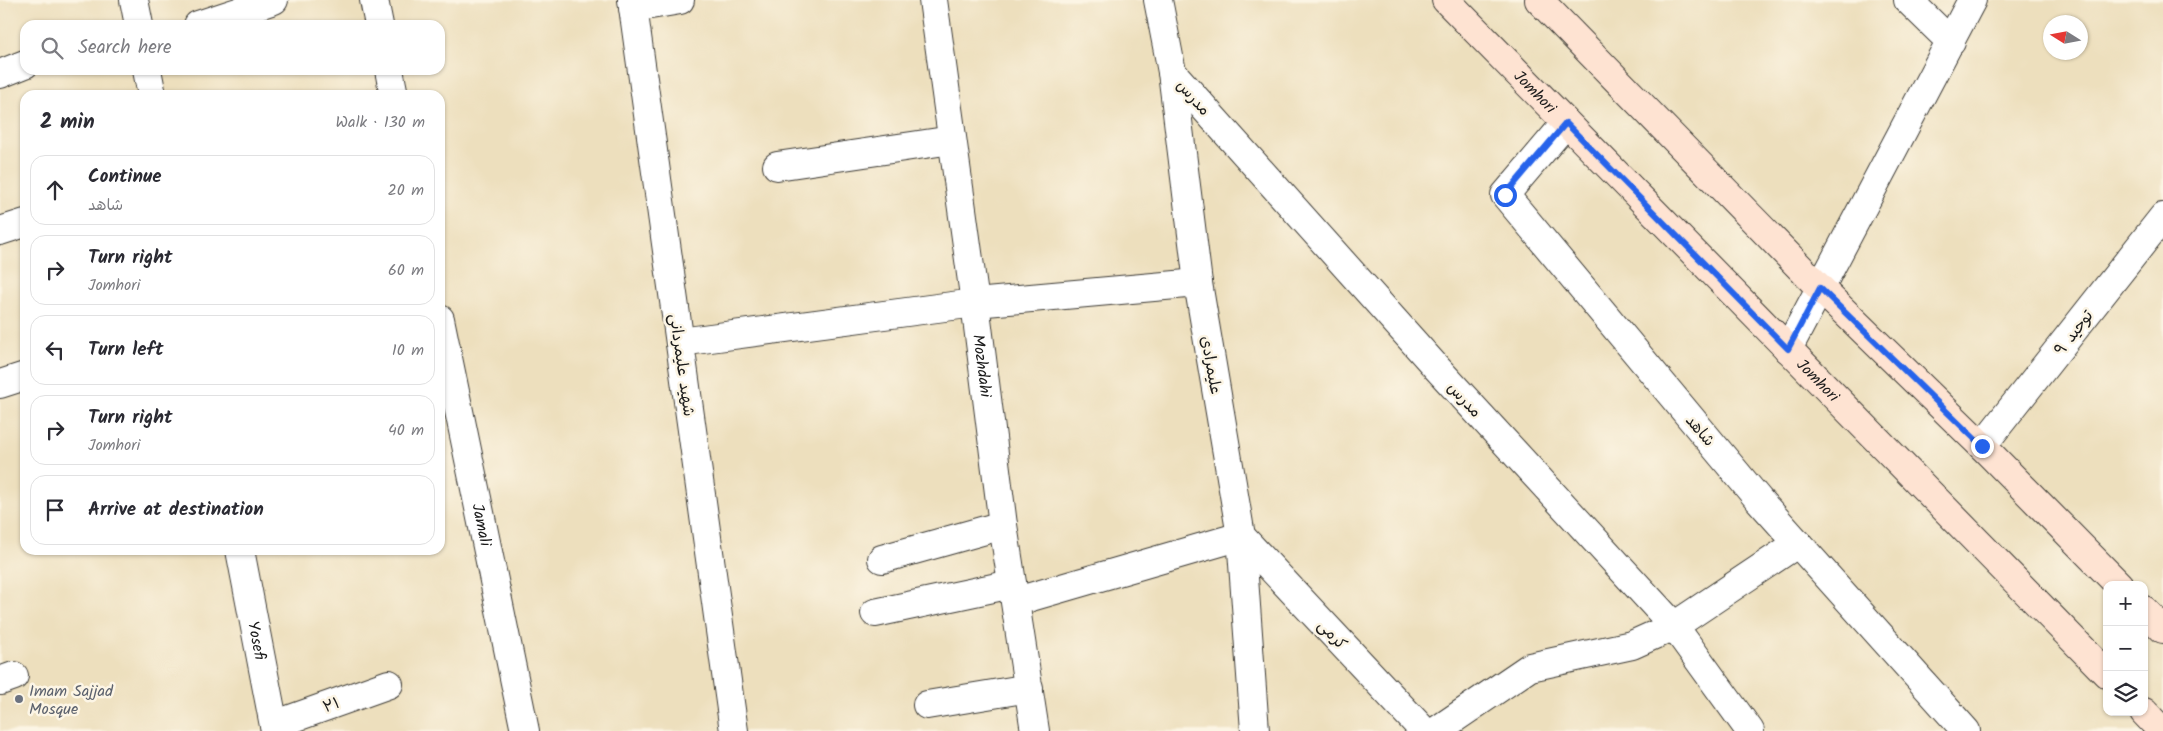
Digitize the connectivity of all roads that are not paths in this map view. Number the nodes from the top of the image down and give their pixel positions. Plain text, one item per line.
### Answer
1 (274, 0) edge
2 (374, 0) edge
3 (680, 0) edge
4 (933, 0) edge
5 (1158, 0) edge
6 (1446, 0) edge
7 (1538, 0) edge
8 (1908, 0) edge
9 (1972, 0) edge
10 (632, 4) edge
11 (213, 20) edge
12 (378, 20) edge
13 (1951, 42) junction
14 (20, 66) edge
15 (1172, 72) junction
16 (0, 74) edge
17 (148, 75) edge
18 (390, 75) edge
19 (151, 90) edge
20 (393, 90) edge
21 (1566, 123) junction
22 (952, 140) junction
23 (777, 166) dead end
24 (2163, 217) edge
25 (20, 224) edge
26 (0, 231) edge
27 (1198, 284) junction
28 (1820, 288) junction
29 (975, 303) junction
30 (680, 342) junction
31 (1788, 349) junction
32 (445, 371) edge
33 (20, 378) edge
34 (0, 384) edge
35 (449, 412) edge
36 (1982, 446) junction
37 (1003, 525) junction
38 (1241, 536) junction
39 (1798, 543) junction
40 (241, 555) edge
41 (882, 559) dead end
42 (2115, 581) edge
43 (1014, 592) junction
44 (875, 613) dead end
45 (2148, 614) edge
46 (1674, 626) junction
47 (2163, 629) edge
48 (2104, 671) edge
49 (389, 684) dead end
50 (1029, 688) junction
51 (927, 705) dead end
52 (2148, 716) edge
53 (274, 728) edge
54 (526, 731) edge
55 (734, 731) edge
56 (1035, 731) edge
57 (1255, 731) edge
58 (1424, 731) edge
59 (1436, 731) edge
60 (1750, 731) edge
61 (1966, 731) edge
62 (2162, 731) edge

1 - 11 street
2 - 12 street
3 - 10 street
4 - 22 street, Mozhdahi
5 - 15 street, علیمرادی
6 - 21 main road, Jomhori
7 - 28 main road
8 - 13 street
9 - 13 street
10 - 30 street, شهید علیمردانی
13 - 28 street
14 - 16 street
15 - 27 street, علیمرادی
15 - 46 street, مدرس
17 - 19 street
18 - 20 street
21 - 31 main road, Jomhori
21 - 39 street, شاهد
22 - 23 street
22 - 29 street, Mozhdahi
24 - 36 street, توحید ۹
25 - 26 street
27 - 29 street
27 - 38 street, علیمرادی
28 - 31 street
28 - 36 main road
29 - 30 street
29 - 37 street, Mozhdahi
30 - 55 street, شهید علیمردانی
31 - 48 main road, Jomhori
32 - 35 street, Jamali
33 - 34 street
35 - 54 street, Jamali
36 - 42 main road
37 - 41 street
37 - 43 street, Mozhdahi
38 - 43 street
38 - 57 street, علیمرادی
38 - 58 street, کرمی
39 - 46 street
39 - 61 street, شاهد
40 - 53 street, Yosefi
43 - 44 street
43 - 50 street, Mozhdahi
45 - 47 main road
46 - 59 street
46 - 60 street, مدرس
49 - 53 street, ۲۱
50 - 51 street
50 - 56 street, Mozhdahi
52 - 62 main road

